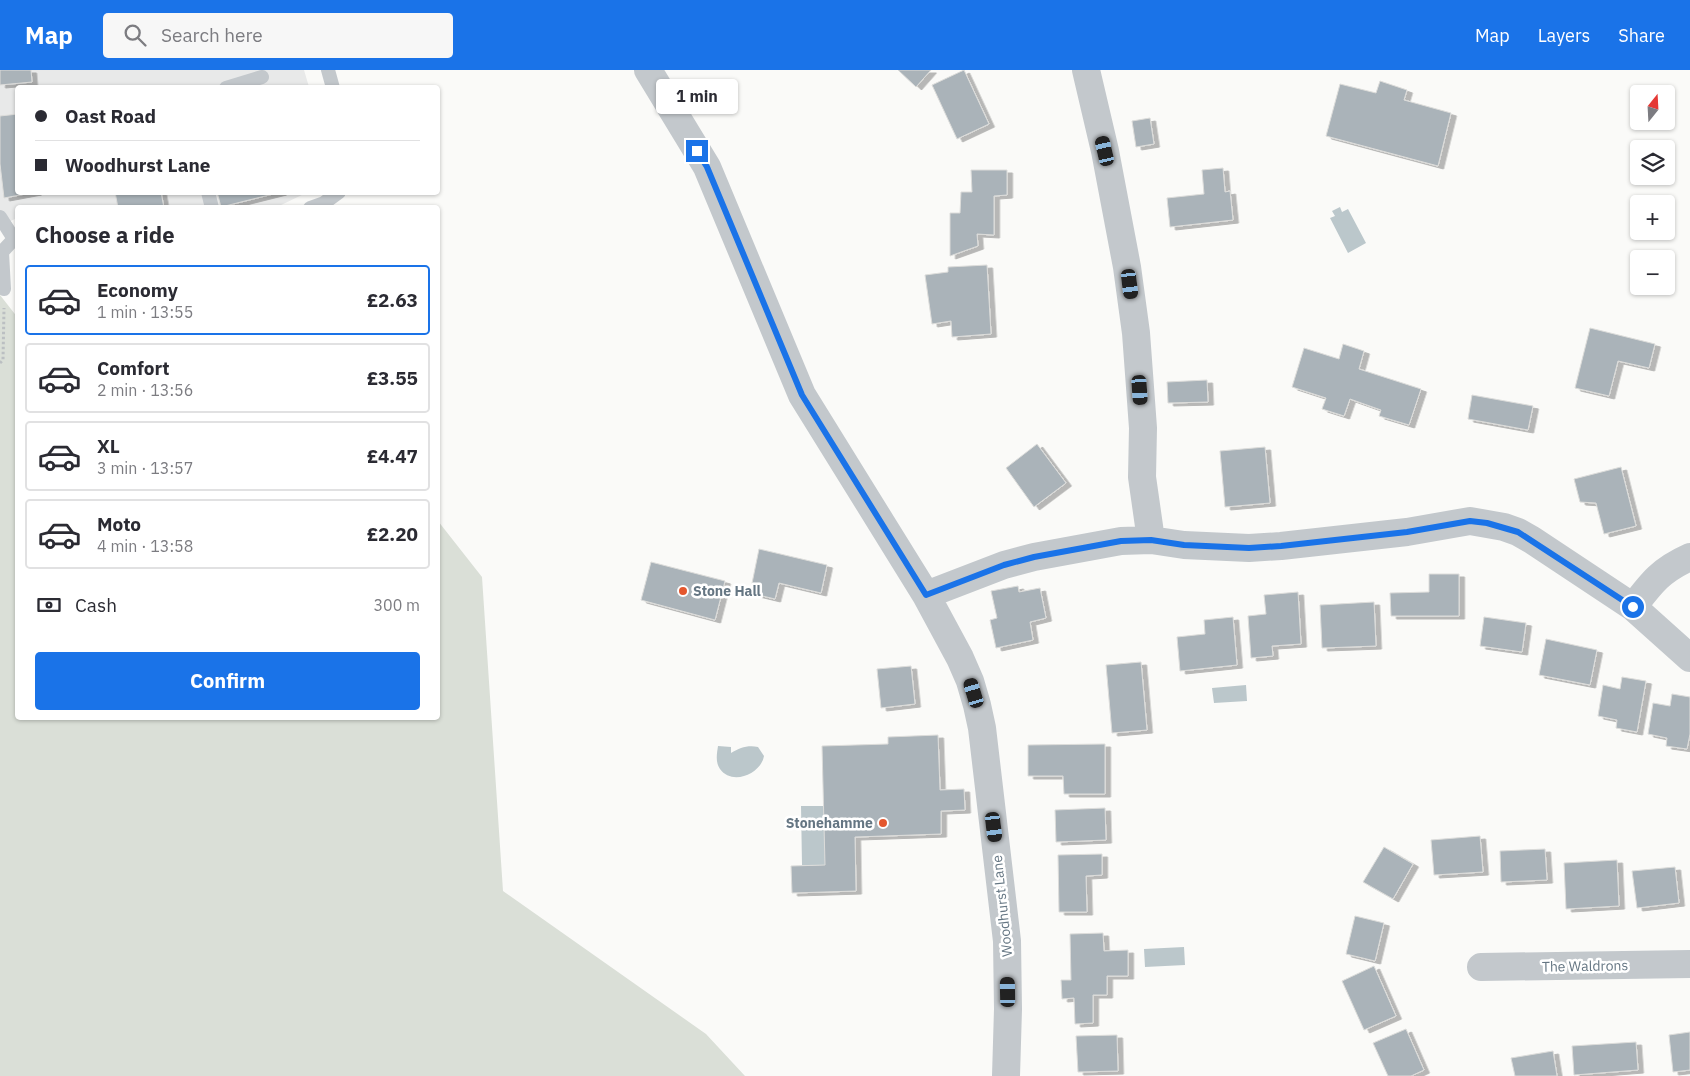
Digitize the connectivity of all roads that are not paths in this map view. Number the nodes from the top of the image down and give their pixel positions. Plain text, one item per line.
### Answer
1 (328, 70) edge
2 (648, 70) edge
3 (1086, 70) edge
4 (262, 77) dead end
5 (236, 85) edge
6 (332, 85) edge
7 (335, 195) edge
8 (318, 205) edge
9 (0, 217) edge
10 (15, 238) edge
11 (15, 240) edge
12 (4, 290) road end
13 (1151, 540) junction
14 (1690, 556) edge
15 (926, 595) junction
16 (1633, 607) junction
17 (1690, 658) edge
18 (1690, 964) edge
19 (1481, 967) dead end
20 (1006, 1076) edge

1 - 6 lane
2 - 15 street, Woodhurst Lane
3 - 13 street
4 - 5 lane
7 - 8 lane
9 - 10 lane
11 - 12 lane
13 - 15 street
13 - 16 street
14 - 16 street
15 - 20 street, Woodhurst Lane
16 - 17 street
18 - 19 street, The Waldrons

